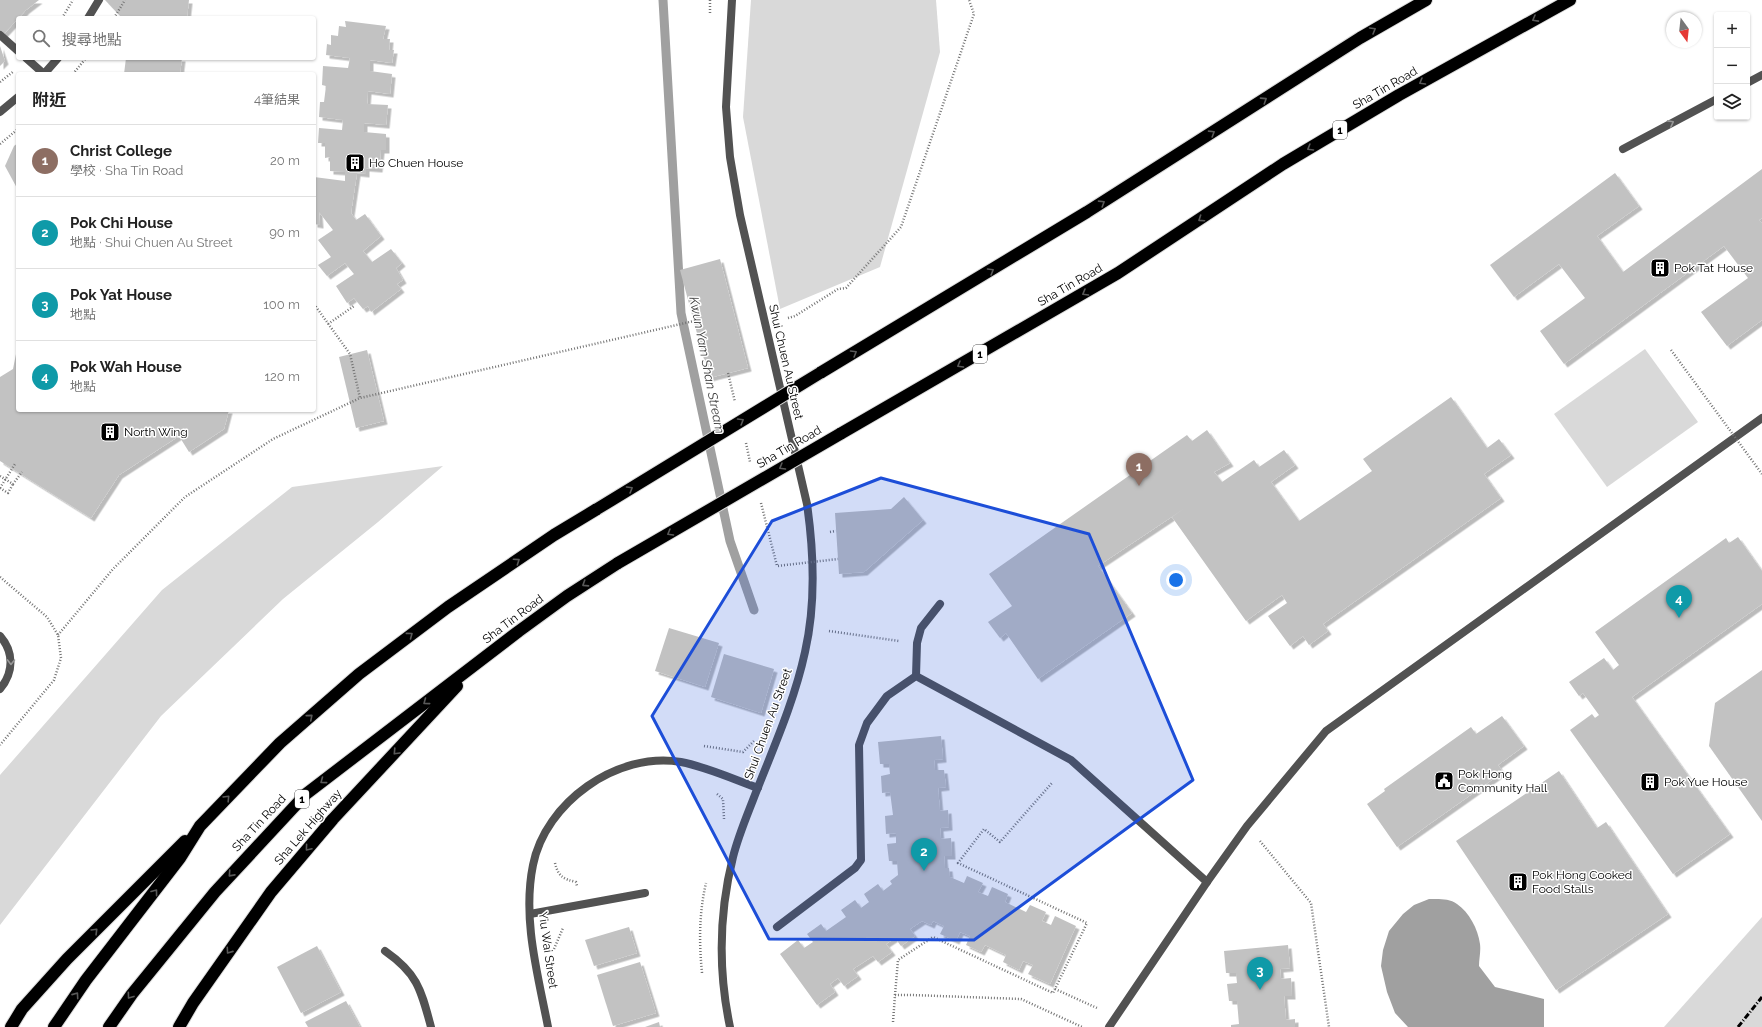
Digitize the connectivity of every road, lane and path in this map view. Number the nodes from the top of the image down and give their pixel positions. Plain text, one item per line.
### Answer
1 (73, 0) edge
2 (99, 0) edge
3 (125, 0) edge
4 (732, 0) edge
5 (969, 0) edge
6 (1426, 0) edge
7 (1570, 0) edge
8 (63, 16) edge
9 (89, 16) edge
10 (115, 16) edge
11 (0, 35) edge
12 (16, 49) edge
13 (28, 60) edge
14 (56, 60) edge
15 (84, 60) edge
16 (42, 72) edge
17 (46, 72) edge
18 (74, 72) edge
19 (1762, 75) edge
20 (1750, 81) edge
21 (16, 99) edge
22 (1714, 101) edge
23 (0, 112) edge
24 (16, 131) edge
25 (0, 143) edge
26 (1623, 149) dead end
27 (354, 306) dead end
28 (316, 307) edge
29 (788, 318) dead end
30 (694, 320) dead end
31 (328, 324) junction
32 (1672, 350) dead end
33 (360, 398) junction
34 (1762, 418) edge
35 (15, 464) dead end
36 (22, 472) dead end
37 (1762, 474) edge
38 (0, 476) edge
39 (13, 484) junction
40 (0, 488) edge
41 (836, 531) dead end
42 (830, 532) dead end
43 (0, 577) edge
44 (940, 604) dead end
45 (830, 631) dead end
46 (58, 635) junction
47 (0, 636) edge
48 (917, 643) junction
49 (479, 662) junction
50 (916, 676) junction
51 (0, 689) edge
52 (0, 745) edge
53 (1052, 783) dead end
54 (758, 788) junction
55 (200, 826) junction
56 (1247, 826) junction
57 (555, 858) dead end
58 (1207, 882) junction
59 (646, 893) dead end
60 (581, 905) junction
61 (530, 914) junction
62 (777, 927) dead end
63 (385, 951) dead end
64 (553, 953) dead end
65 (1055, 989) junction
66 (895, 995) junction
67 (1097, 1008) dead end
68 (893, 1022) dead end
69 (11, 1027) edge
70 (54, 1027) edge
71 (109, 1027) edge
72 (179, 1027) edge
73 (431, 1027) edge
74 (548, 1027) edge
75 (730, 1027) edge
76 (1082, 1027) edge
77 (1108, 1027) edge
78 (1329, 1027) edge

1 - 8 path
2 - 9 street
3 - 10 path
4 - 54 street, Shui Chuen Au Street
5 - 29 path
55 -> 6 highway, bridge
7 -> 49 highway, Sha Tin Road / 1, bridge
11 - 12 street
13 - 16 street
14 - 17 street
15 - 18 path
19 - 20 street
21 - 23 street
26 -> 22 street
24 - 25 path
27 - 31 path
28 - 31 path
30 - 33 path
31 - 33 path
32 - 37 path, bridge
33 - 46 path
34 - 56 street
35 - 40 path
36 - 39 path, bridge
38 - 39 path, bridge
39 - 40 path, bridge
41 - 42 path
43 - 46 path
44 - 48 street
45 - 48 path
46 - 52 path
47 -> 51 street
48 - 50 street
49 -> 71 highway, Sha Tin Road / 1
49 -> 72 highway, Sha Lek Highway
50 - 58 street
50 - 62 street
53 - 65 path
54 - 61 street, Yiu Wai Street
54 - 75 street, Shui Chuen Au Street
69 -> 55 highway
70 -> 55 highway
56 - 58 street
56 - 78 path
57 - 60 path
58 - 77 street
59 - 60 street
60 - 61 street
60 - 64 path
61 - 74 street, Yiu Wai Street
63 - 73 street
65 - 66 path
65 - 67 path
66 - 68 path
66 - 76 path

